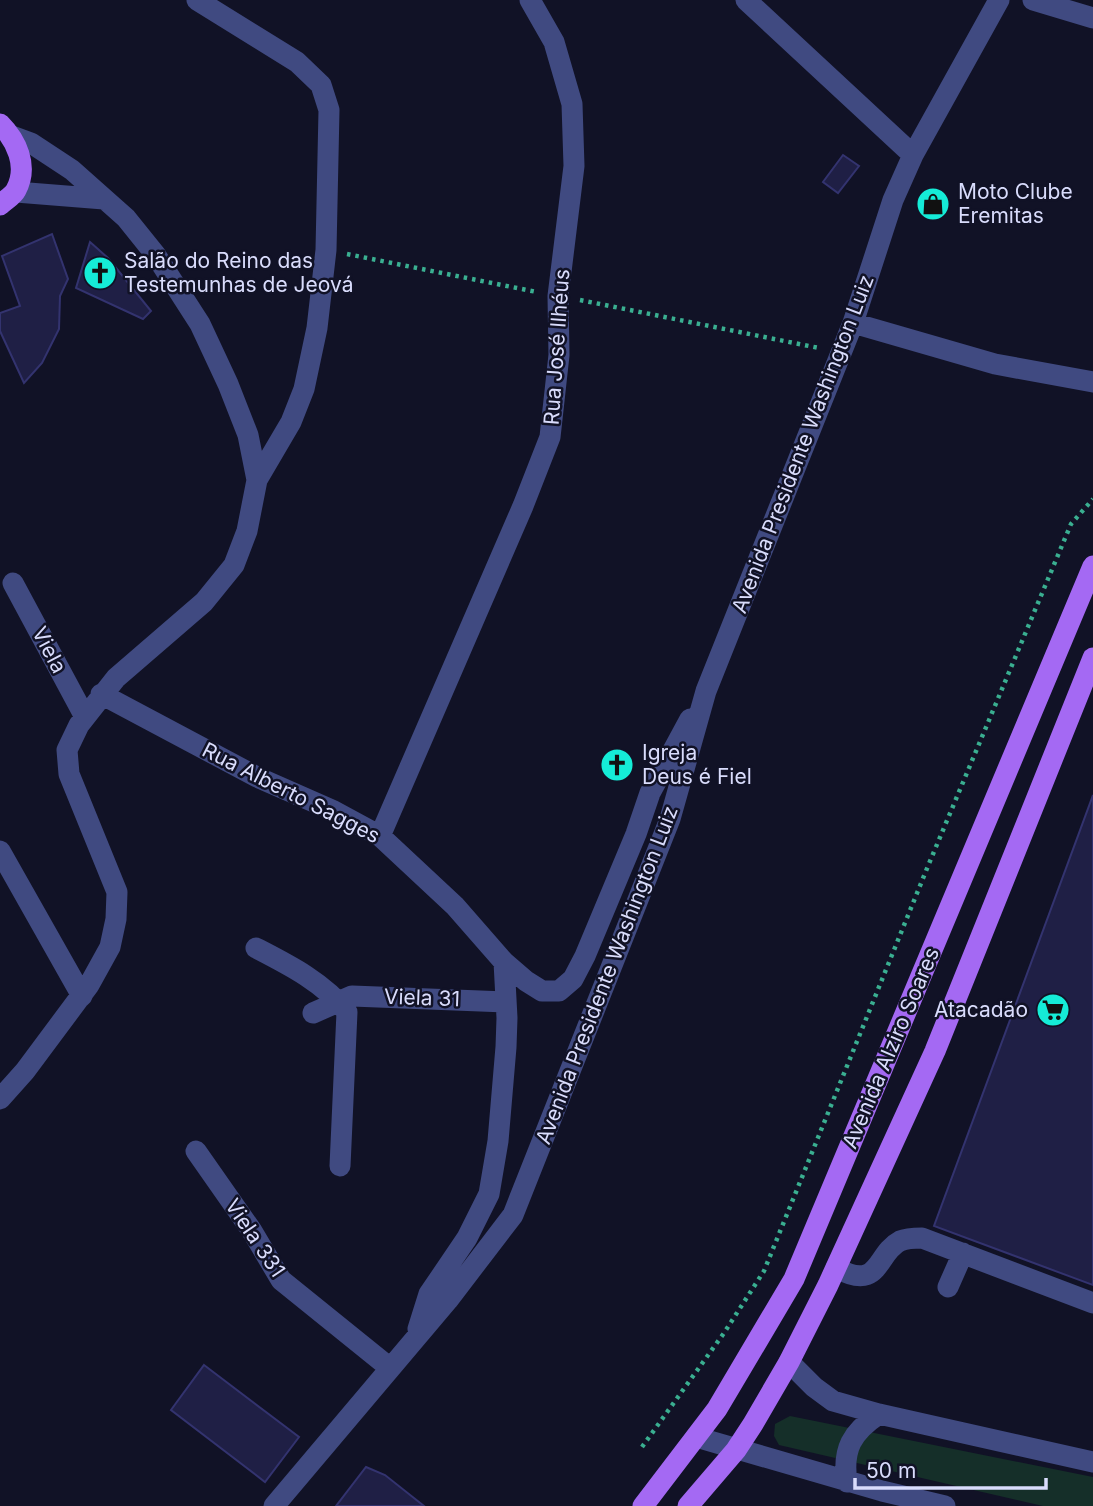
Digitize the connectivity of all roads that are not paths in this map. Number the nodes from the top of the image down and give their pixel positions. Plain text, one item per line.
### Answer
1 (197, 0) edge
2 (530, 0) edge
3 (746, 0) edge
4 (999, 0) edge
5 (1033, 0) edge
6 (1086, 0) edge
7 (1093, 10) edge
8 (1093, 18) edge
9 (4, 132) edge
10 (913, 155) junction
11 (5, 197) edge
12 (104, 199) junction
13 (853, 323) junction
14 (1093, 382) edge
15 (257, 480) junction
16 (1093, 566) edge
17 (13, 583) dead end
18 (1093, 658) edge
19 (706, 691) junction
20 (102, 694) junction
21 (85, 717) junction
22 (380, 836) junction
23 (0, 851) edge
24 (256, 948) dead end
25 (504, 962) junction
26 (82, 996) junction
27 (339, 1002) junction
28 (506, 1002) junction
29 (313, 1013) dead end
30 (0, 1099) edge
31 (196, 1151) dead end
32 (340, 1166) dead end
33 (963, 1252) junction
34 (836, 1268) junction
35 (948, 1287) dead end
36 (1093, 1303) edge
37 (414, 1340) junction
38 (789, 1362) junction
39 (390, 1368) junction
40 (879, 1414) junction
41 (696, 1437) junction
42 (736, 1450) junction
43 (1093, 1462) edge
44 (847, 1482) junction
45 (274, 1506) edge
46 (643, 1506) edge
47 (688, 1506) edge
48 (945, 1506) edge

1 - 15 street
2 - 22 street, Rua José Ilhéus
3 - 10 street
4 - 10 street, Avenida Presidente Washington Luiz
5 - 8 street
6 - 7 street
9 - 11 main road
9 - 12 street
10 - 13 street, Avenida Presidente Washington Luiz
11 - 12 street
12 - 15 street
13 - 14 street
13 - 19 street, Avenida Presidente Washington Luiz
15 - 20 street
16 - 41 main road, Avenida Alziro Soares
17 - 21 street, Viela
18 - 34 main road, Avenida Alziro Soares
19 - 25 street, Rua Alberto Sagges
19 - 37 street, Avenida Presidente Washington Luiz
20 - 21 street
20 - 22 street, Rua Alberto Sagges
21 - 26 street
22 - 25 street, Rua Alberto Sagges
23 - 26 street
24 - 27 street
25 - 28 street
26 - 30 street
27 - 28 street, Viela 31
27 - 29 street, Viela 31
27 - 32 street
28 - 37 street
31 - 39 street, Viela 331
33 - 34 street
33 - 35 street
33 - 36 street
34 - 38 main road, Avenida Alziro Soares
37 - 39 street, Avenida Presidente Washington Luiz
38 - 40 street
38 - 42 main road, Avenida Alziro Soares
39 - 45 street, Avenida Presidente Washington Luiz
40 - 43 street
40 - 44 street
41 - 42 street
41 - 46 main road, Avenida Alziro Soares
42 - 44 street
42 - 47 main road, Avenida Alziro Soares
44 - 48 street

